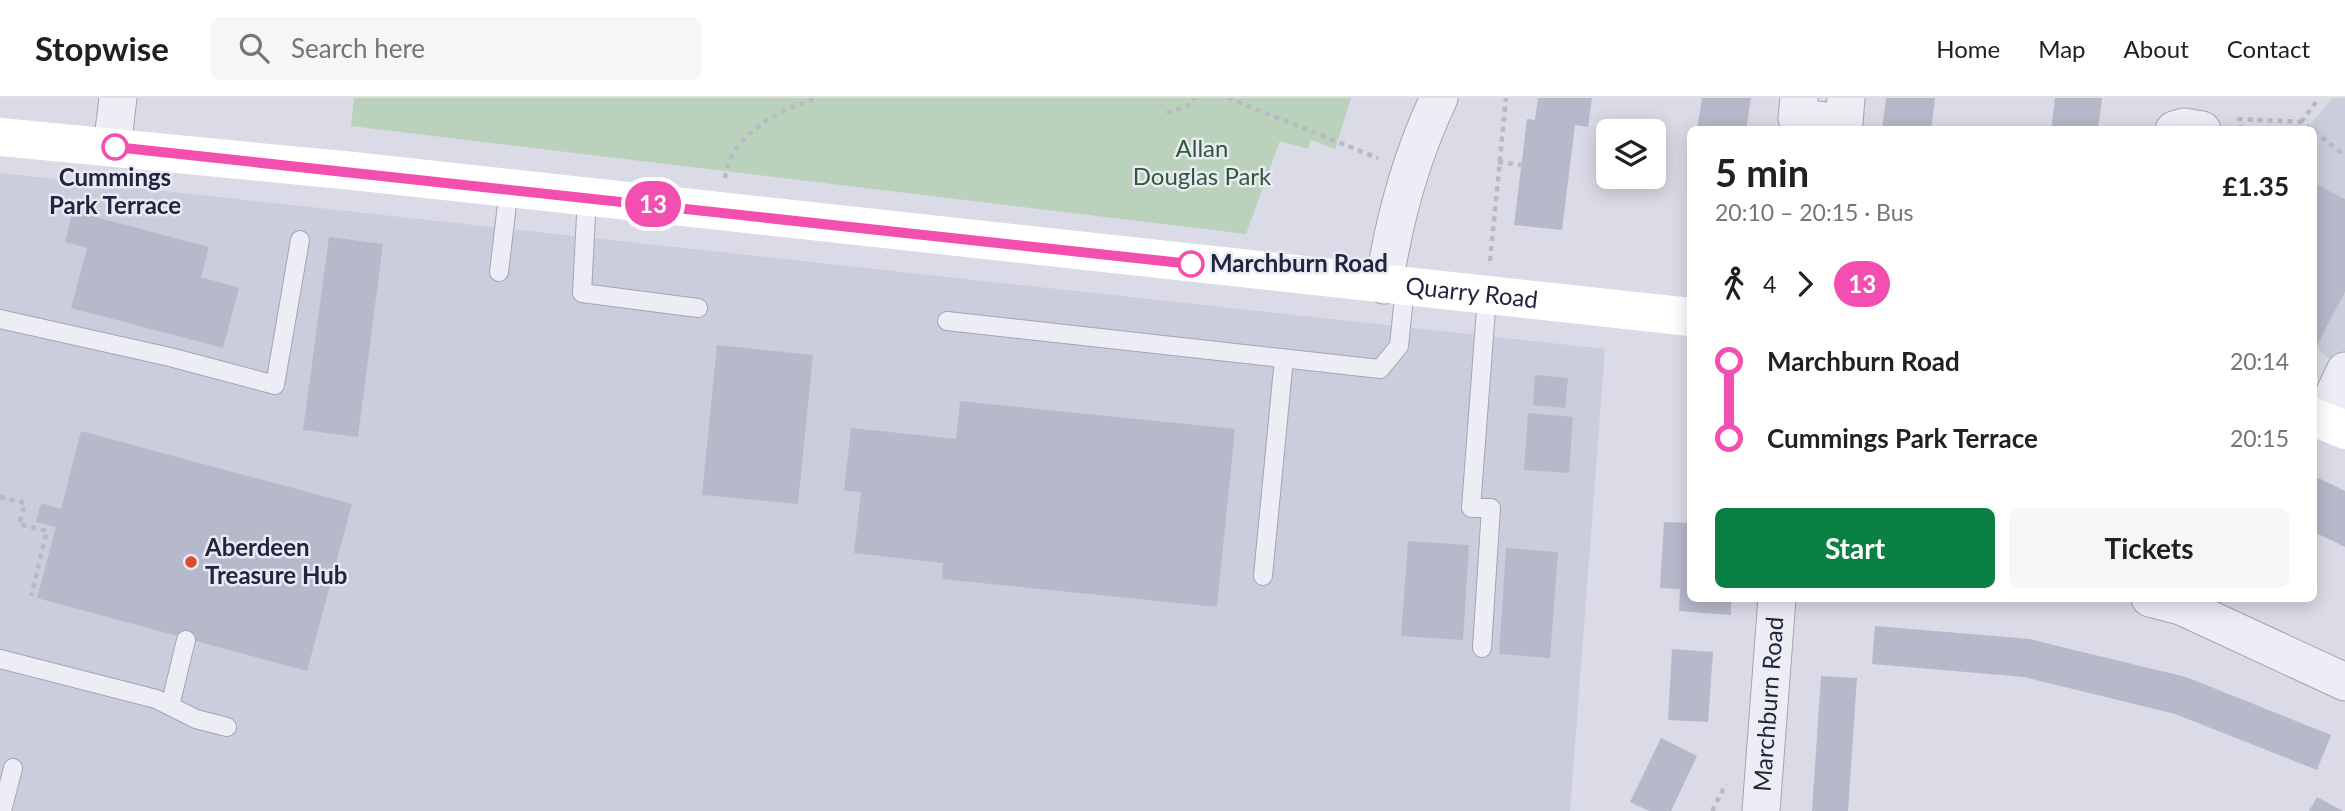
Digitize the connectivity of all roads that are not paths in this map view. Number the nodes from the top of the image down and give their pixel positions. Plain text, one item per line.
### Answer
1 (118, 98) edge
2 (1439, 98) edge
3 (1799, 98) edge
4 (1846, 98) edge
5 (0, 137) edge
6 (112, 147) junction
7 (509, 188) junction
8 (587, 196) junction
9 (300, 240) dead end
10 (499, 272) dead end
11 (1394, 286) junction
12 (1487, 296) junction
13 (698, 308) dead end
14 (1687, 317) edge
15 (0, 319) edge
16 (947, 321) dead end
17 (1284, 358) junction
18 (2345, 371) edge
19 (2327, 422) edge
20 (1263, 576) dead end
21 (1777, 602) edge
22 (2166, 602) edge
23 (186, 640) dead end
24 (1482, 648) dead end
25 (0, 659) edge
26 (2345, 682) edge
27 (170, 706) junction
28 (227, 727) dead end
29 (13, 768) dead end
30 (2, 811) edge
31 (1761, 811) edge

1 - 6 street
2 - 11 street
3 - 4 street
5 - 6 street, Quarry Road
6 - 7 street, Quarry Road
7 - 8 street, Quarry Road
7 - 10 lane
8 - 11 street, Quarry Road
8 - 13 lane
9 - 15 lane
11 - 12 street, Quarry Road
11 - 17 lane
12 - 14 street, Quarry Road
12 - 24 lane
16 - 17 lane
17 - 20 lane
18 - 19 street
21 - 31 street, Marchburn Road
22 - 26 street
23 - 27 lane
25 - 27 lane
27 - 28 lane
29 - 30 lane

